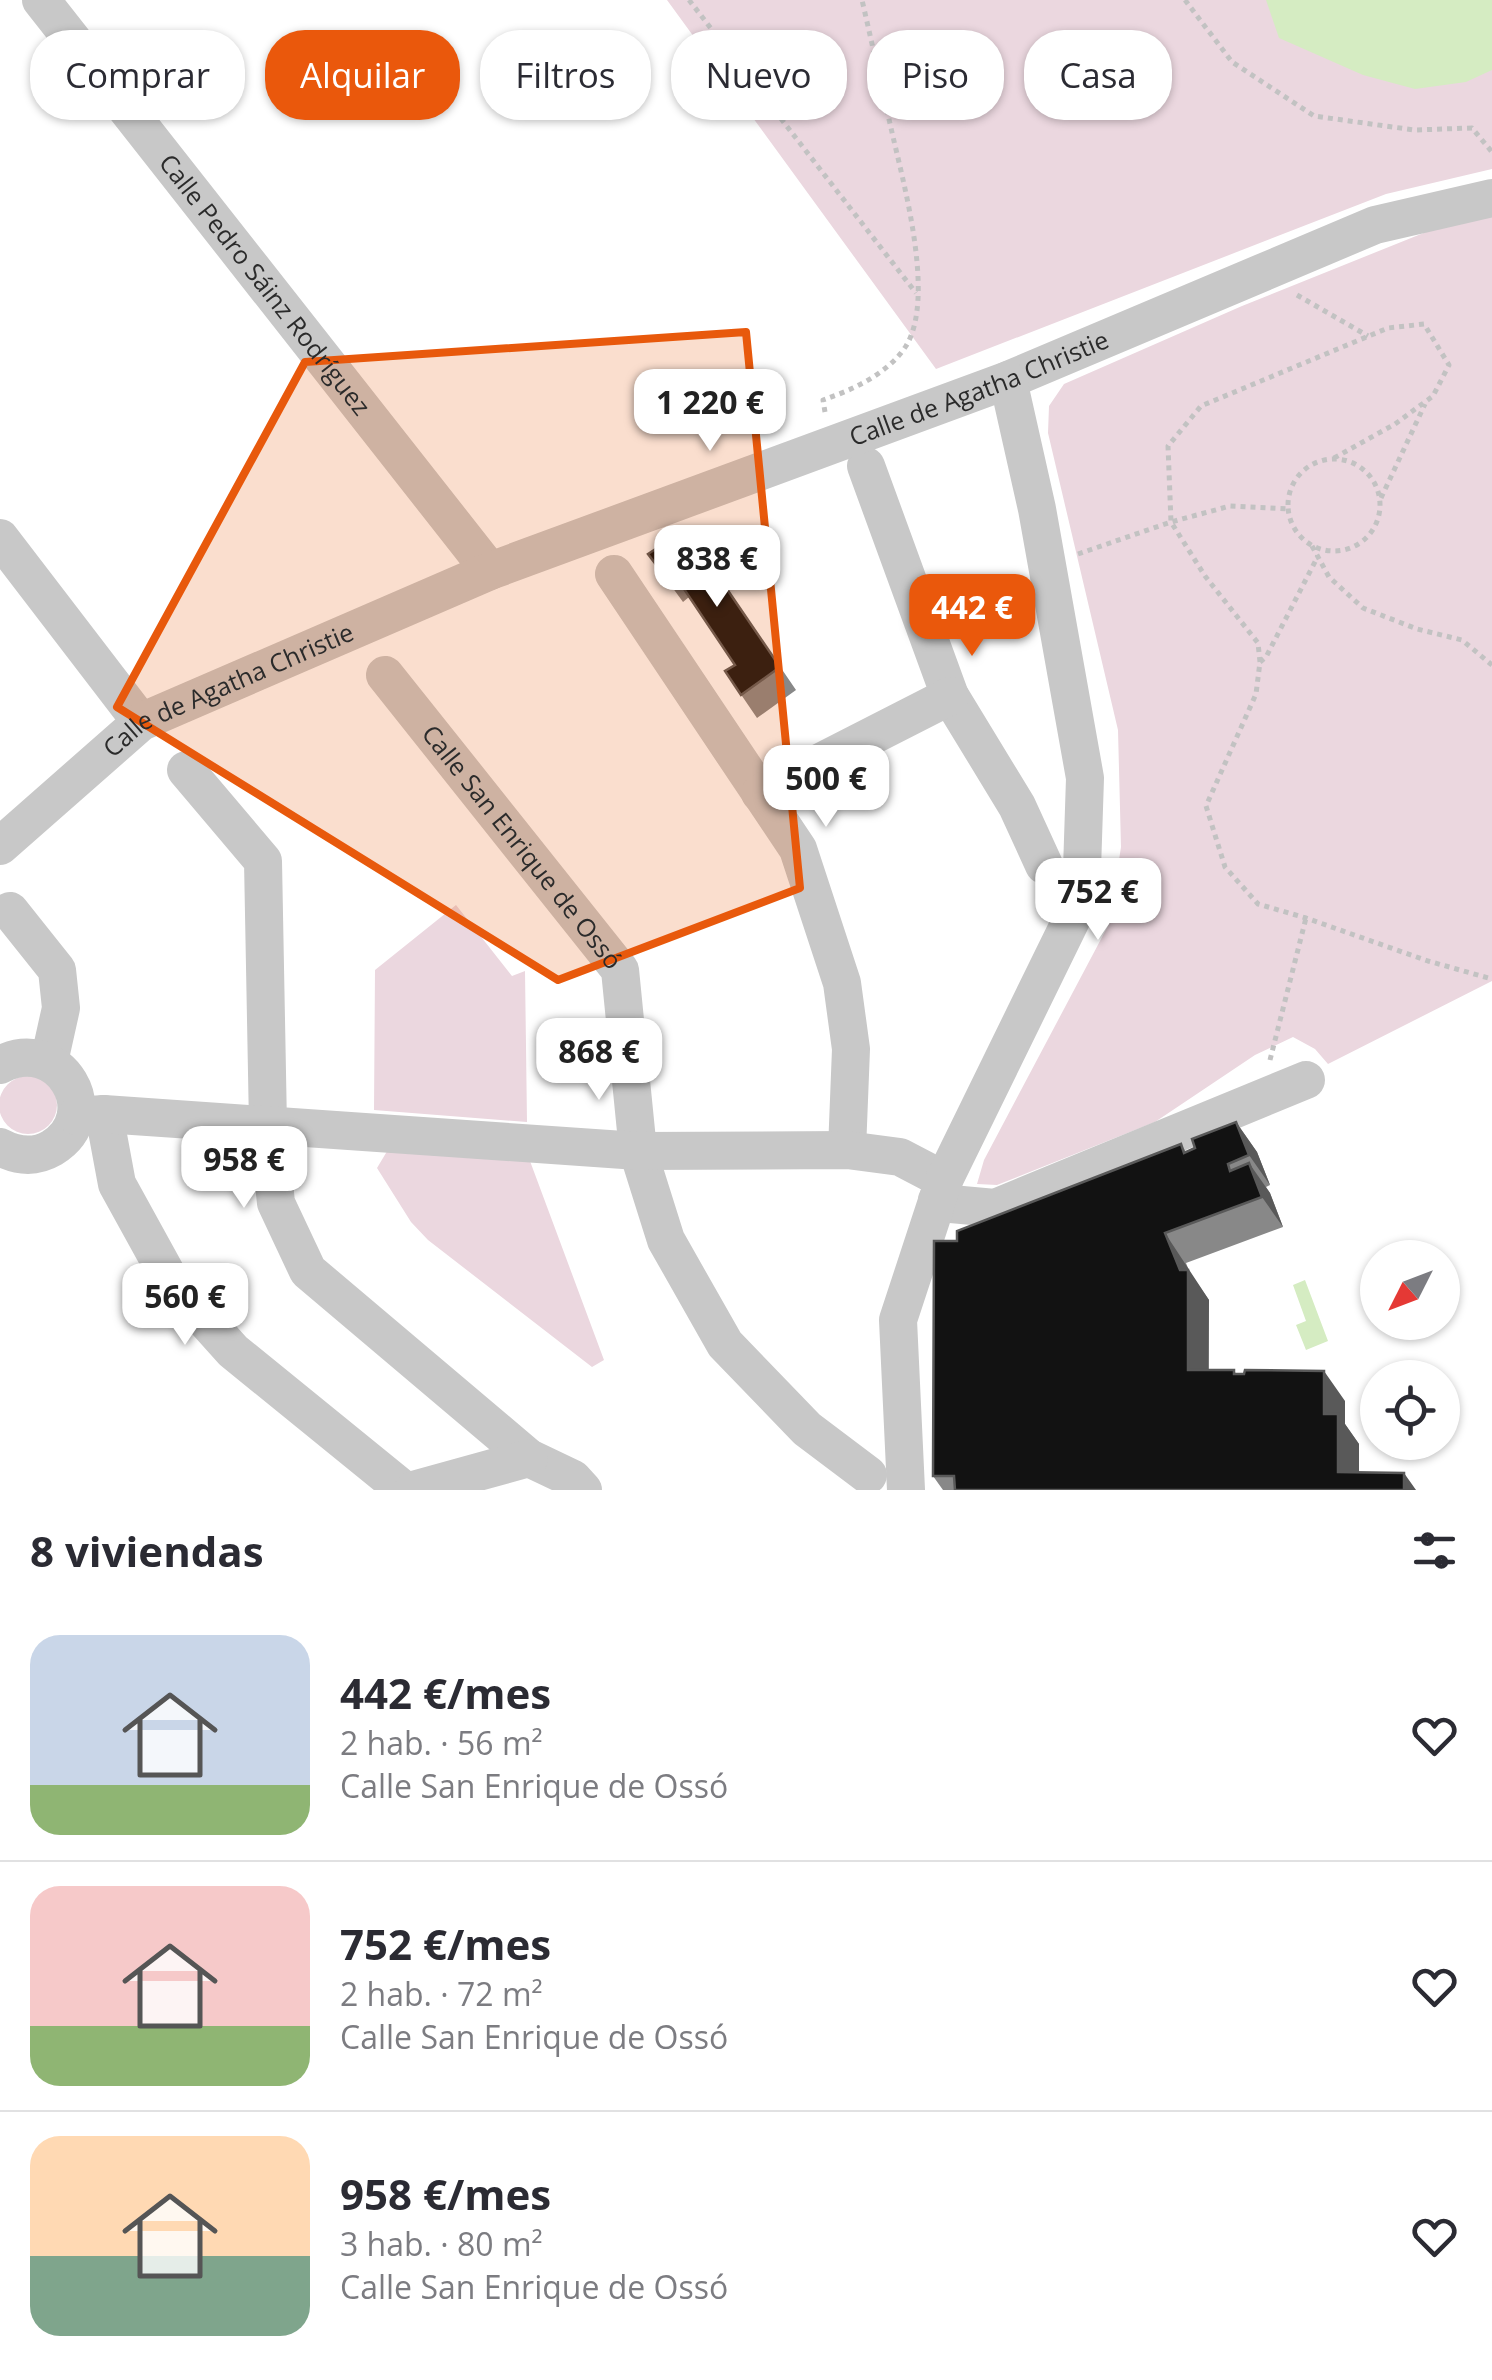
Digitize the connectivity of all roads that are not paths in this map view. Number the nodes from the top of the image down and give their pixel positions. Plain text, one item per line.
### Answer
1 (42, 0) edge
2 (1492, 198) edge
3 (1008, 380) junction
4 (866, 466) dead end
5 (0, 538) edge
6 (490, 571) junction
7 (614, 574) dead end
8 (385, 675) dead end
9 (950, 696) junction
10 (141, 722) junction
11 (186, 770) dead end
12 (760, 793) junction
13 (0, 846) edge
14 (1044, 865) dead end
15 (10, 912) dead end
16 (50, 1062) junction
17 (0, 1065) edge
18 (1306, 1080) dead end
19 (90, 1115) junction
20 (268, 1126) junction
21 (0, 1147) edge
22 (846, 1150) junction
23 (638, 1151) junction
24 (941, 1190) junction
25 (529, 1458) junction
26 (868, 1475) dead end
27 (404, 1490) edge
28 (413, 1490) edge
29 (583, 1490) edge
30 (906, 1490) edge

1 - 6 street, Calle Pedro Sáinz Rodríguez
2 - 3 street, Calle de Agatha Christie
3 - 6 street, Calle de Agatha Christie
3 - 24 street
4 - 9 street
5 - 10 street
6 - 10 street, Calle de Agatha Christie
7 - 12 street
8 - 23 street, Calle San Enrique de Ossó
9 - 12 street
9 - 14 street
10 - 13 street, Calle de Agatha Christie
11 - 20 street
12 - 22 street
15 - 16 street
16 - 17 street
16 - 19 street
18 - 24 street
19 - 20 street
19 - 21 street
19 - 27 street
20 - 23 street
20 - 25 street
22 - 23 street
22 - 24 street
23 - 26 street, Calle San Enrique de Ossó
24 - 30 street
25 - 28 street
25 - 29 street

